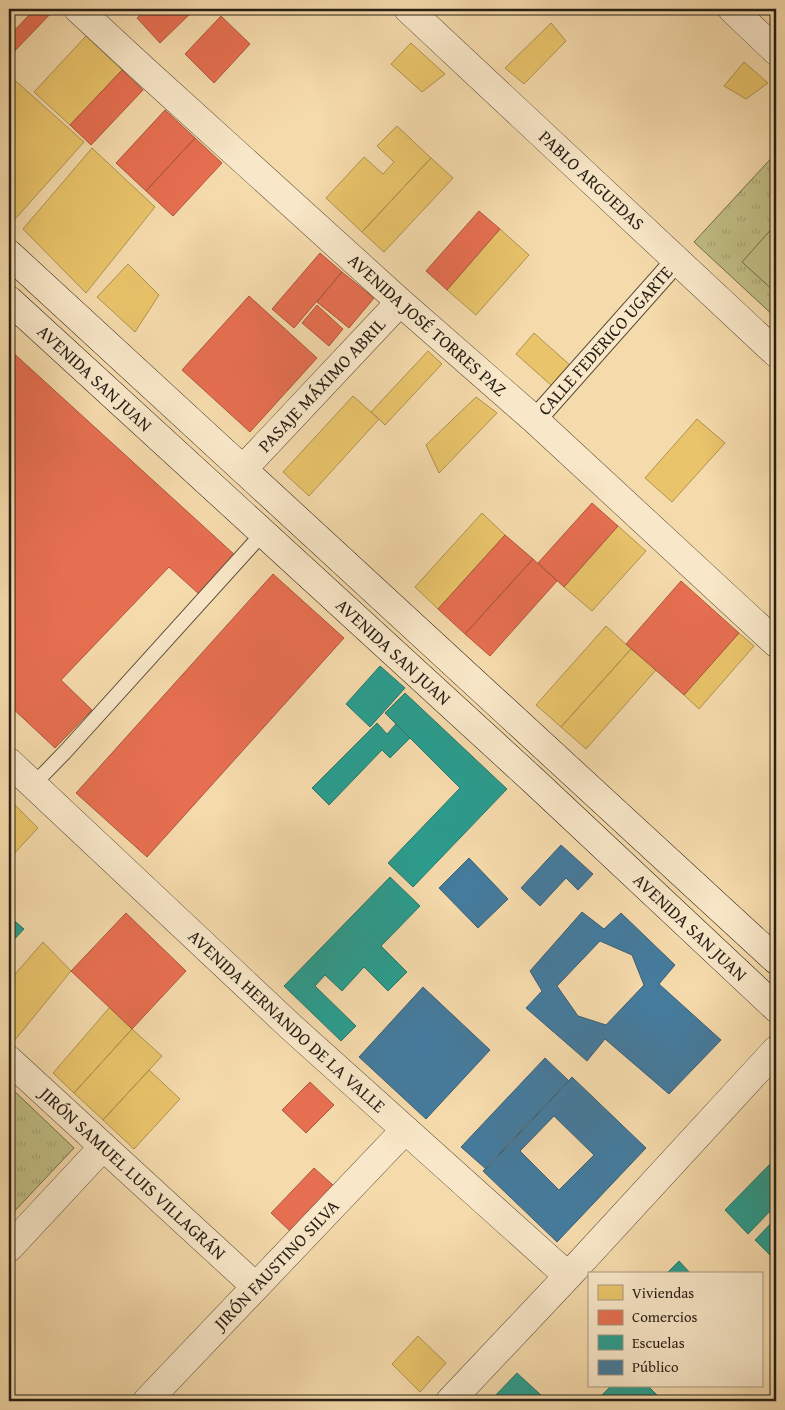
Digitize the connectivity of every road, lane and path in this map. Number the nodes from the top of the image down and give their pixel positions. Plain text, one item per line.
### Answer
1 (78, 9) edge
2 (408, 9) edge
3 (732, 9) edge
4 (776, 50) edge
5 (9, 254) edge
6 (677, 260) junction
7 (9, 300) edge
8 (400, 302) junction
9 (776, 353) edge
10 (534, 420) junction
11 (243, 469) junction
12 (263, 533) junction
13 (776, 643) edge
14 (9, 762) edge
15 (33, 785) junction
16 (776, 960) edge
17 (776, 1008) edge
18 (776, 1050) edge
19 (9, 1060) edge
20 (405, 1130) junction
21 (102, 1148) junction
22 (9, 1248) edge
23 (568, 1276) junction
24 (255, 1286) junction
25 (147, 1401) edge
26 (450, 1401) edge

1 - 8 street, AVENIDA JOSÉ TORRES PAZ
2 - 6 street, PABLO ARGUEDAS
3 - 4 street
5 - 11 street, AVENIDA SAN JUAN
6 - 9 street, PABLO ARGUEDAS
6 - 10 street, CALLE FEDERICO UGARTE
7 - 12 street, AVENIDA SAN JUAN
8 - 10 street, AVENIDA JOSÉ TORRES PAZ
8 - 11 street, PASAJE MÁXIMO ABRIL
10 - 13 street, AVENIDA JOSÉ TORRES PAZ
11 - 16 street, AVENIDA SAN JUAN
12 - 15 lane
12 - 17 street, AVENIDA SAN JUAN
14 - 15 street, AVENIDA HERNANDO DE LA VALLE
15 - 20 street, AVENIDA HERNANDO DE LA VALLE
18 - 23 street
19 - 21 street, JIRÓN SAMUEL LUIS VILLAGRÁN
20 - 23 street, AVENIDA HERNANDO DE LA VALLE
20 - 24 street, JIRÓN FAUSTINO SILVA
21 - 22 street
21 - 24 street, JIRÓN SAMUEL LUIS VILLAGRÁN
23 - 26 street
24 - 25 street, JIRÓN FAUSTINO SILVA

